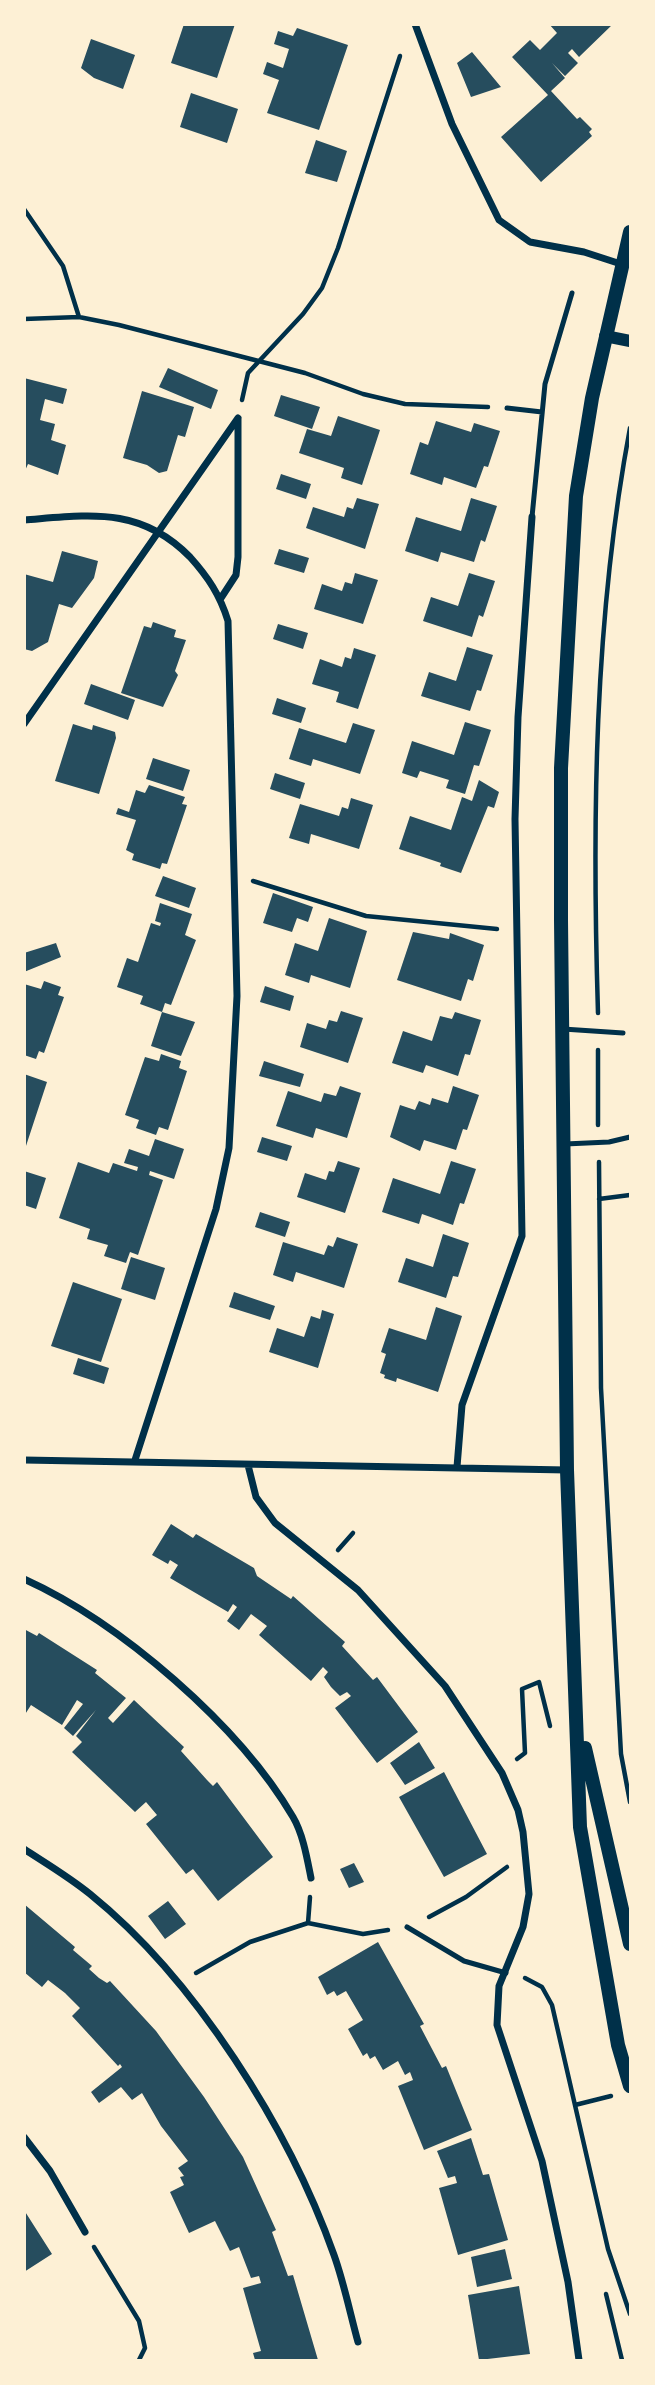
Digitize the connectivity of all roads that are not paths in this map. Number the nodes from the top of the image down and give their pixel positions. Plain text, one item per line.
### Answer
1 (415, 24) edge
2 (631, 232) edge
3 (624, 265) junction
4 (572, 293) dead end
5 (605, 336) junction
6 (631, 341) edge
7 (507, 408) road end
8 (542, 412) junction
9 (533, 517) joint
10 (24, 520) edge
11 (160, 531) junction
12 (221, 598) junction
13 (24, 724) edge
14 (562, 1029) junction
15 (623, 1033) dead end
16 (631, 1137) edge
17 (565, 1144) junction
18 (24, 1460) edge
19 (135, 1460) junction
20 (247, 1465) junction
21 (457, 1467) junction
22 (566, 1471) junction
23 (24, 1579) edge
24 (579, 1719) junction
25 (24, 1849) edge
26 (311, 1878) dead end
27 (407, 1927) road end
28 (631, 1944) edge
29 (506, 1973) junction
30 (626, 2090) edge
31 (24, 2137) edge
32 (85, 2232) road end
33 (358, 2342) dead end
34 (579, 2361) edge

1 - 3 street
2 - 3 main road
3 - 5 main road
4 - 8 lane
5 - 6 street
5 - 14 main road
7 - 8 lane
8 - 9 lane
9 - 21 street
10 - 11 street
11 - 12 street
11 - 12 street
11 - 13 street
12 - 19 street
14 - 15 lane
14 - 17 main road
16 - 17 lane
17 - 22 main road
18 - 19 street
19 - 20 street
20 - 21 street
20 - 29 street
21 - 22 street
22 - 24 main road
23 - 26 street
24 - 28 main road
24 - 30 main road
25 - 33 street
27 - 29 lane
29 - 34 street
31 - 32 street

